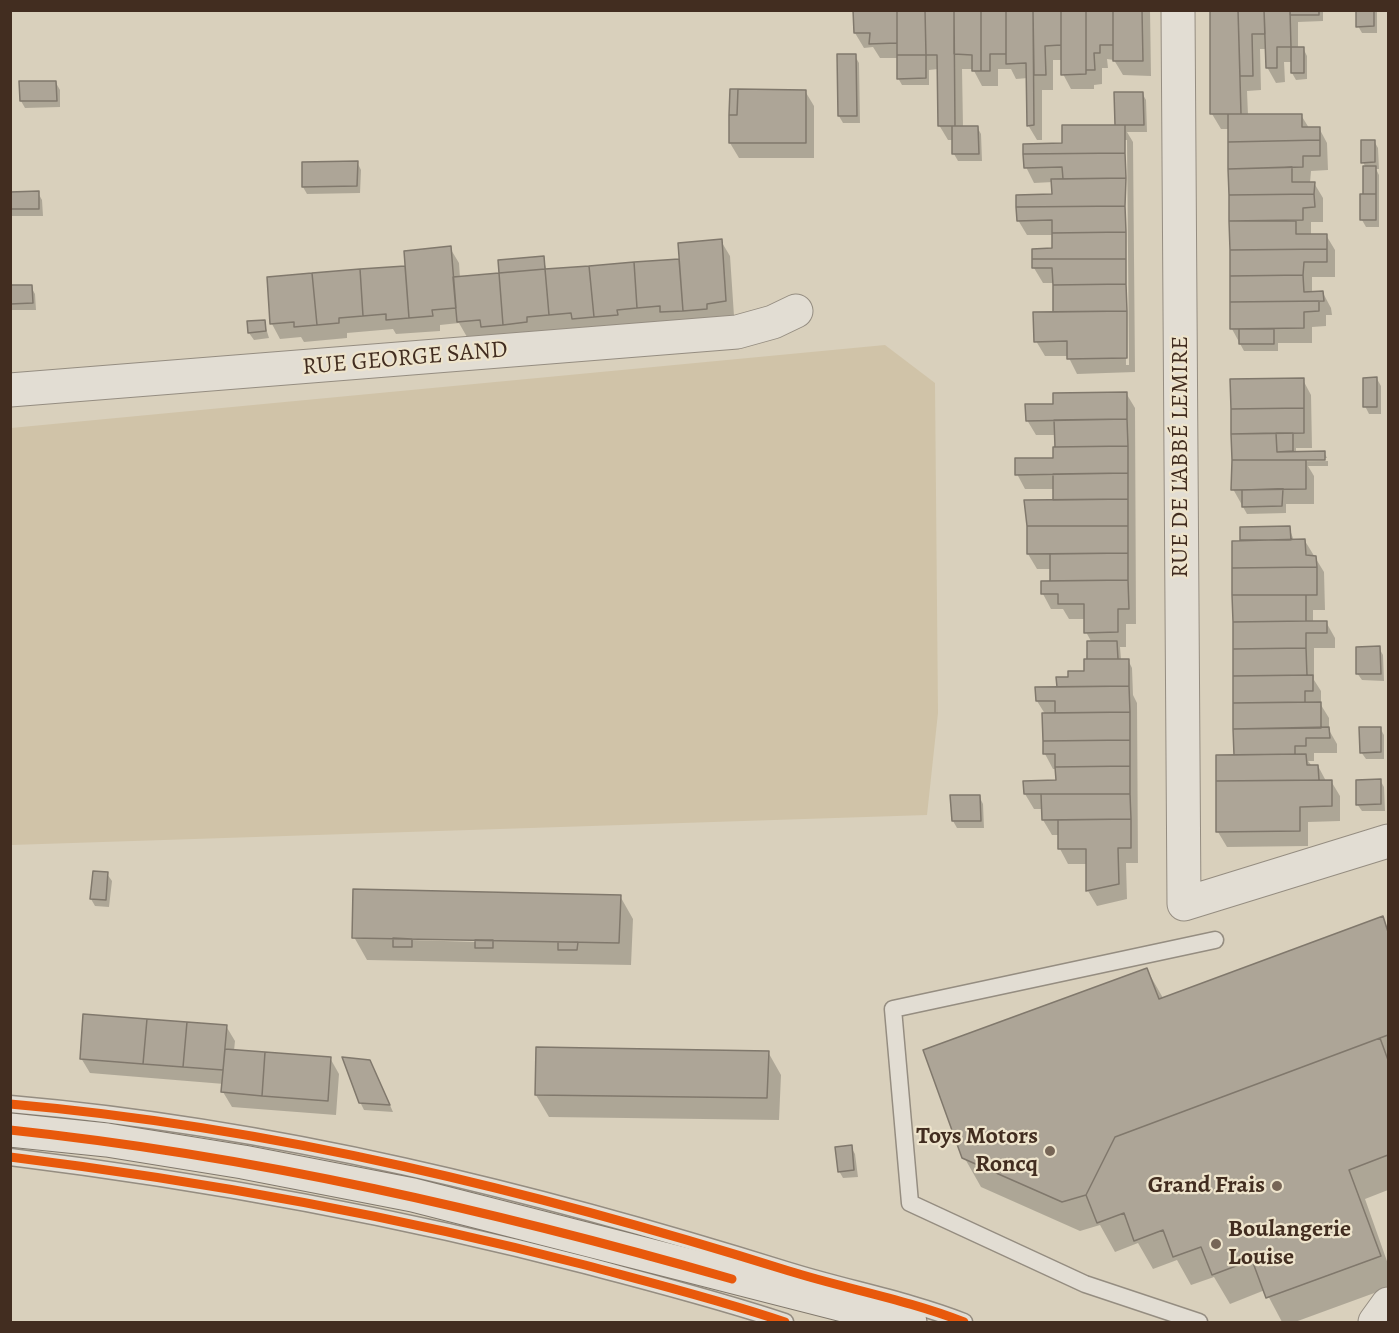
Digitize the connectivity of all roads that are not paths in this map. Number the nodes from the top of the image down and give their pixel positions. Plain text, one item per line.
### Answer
1 (1178, 10) edge
2 (796, 311) dead end
3 (10, 390) edge
4 (1389, 841) edge
5 (1215, 940) dead end
6 (10, 1104) edge
7 (10, 1130) edge
8 (10, 1157) edge
9 (732, 1279) junction
10 (1389, 1304) edge
11 (786, 1323) edge
12 (841, 1323) edge
13 (909, 1323) edge
14 (964, 1323) edge
15 (1199, 1323) edge
16 (1375, 1323) edge

1 - 4 street, RUE DE L'ABBÉ LEMIRE
2 - 3 street, RUE GEORGE SAND
5 - 15 lane
6 - 14 lane
7 - 9 street
8 - 11 lane
9 - 12 street
9 - 13 street
10 - 16 street

